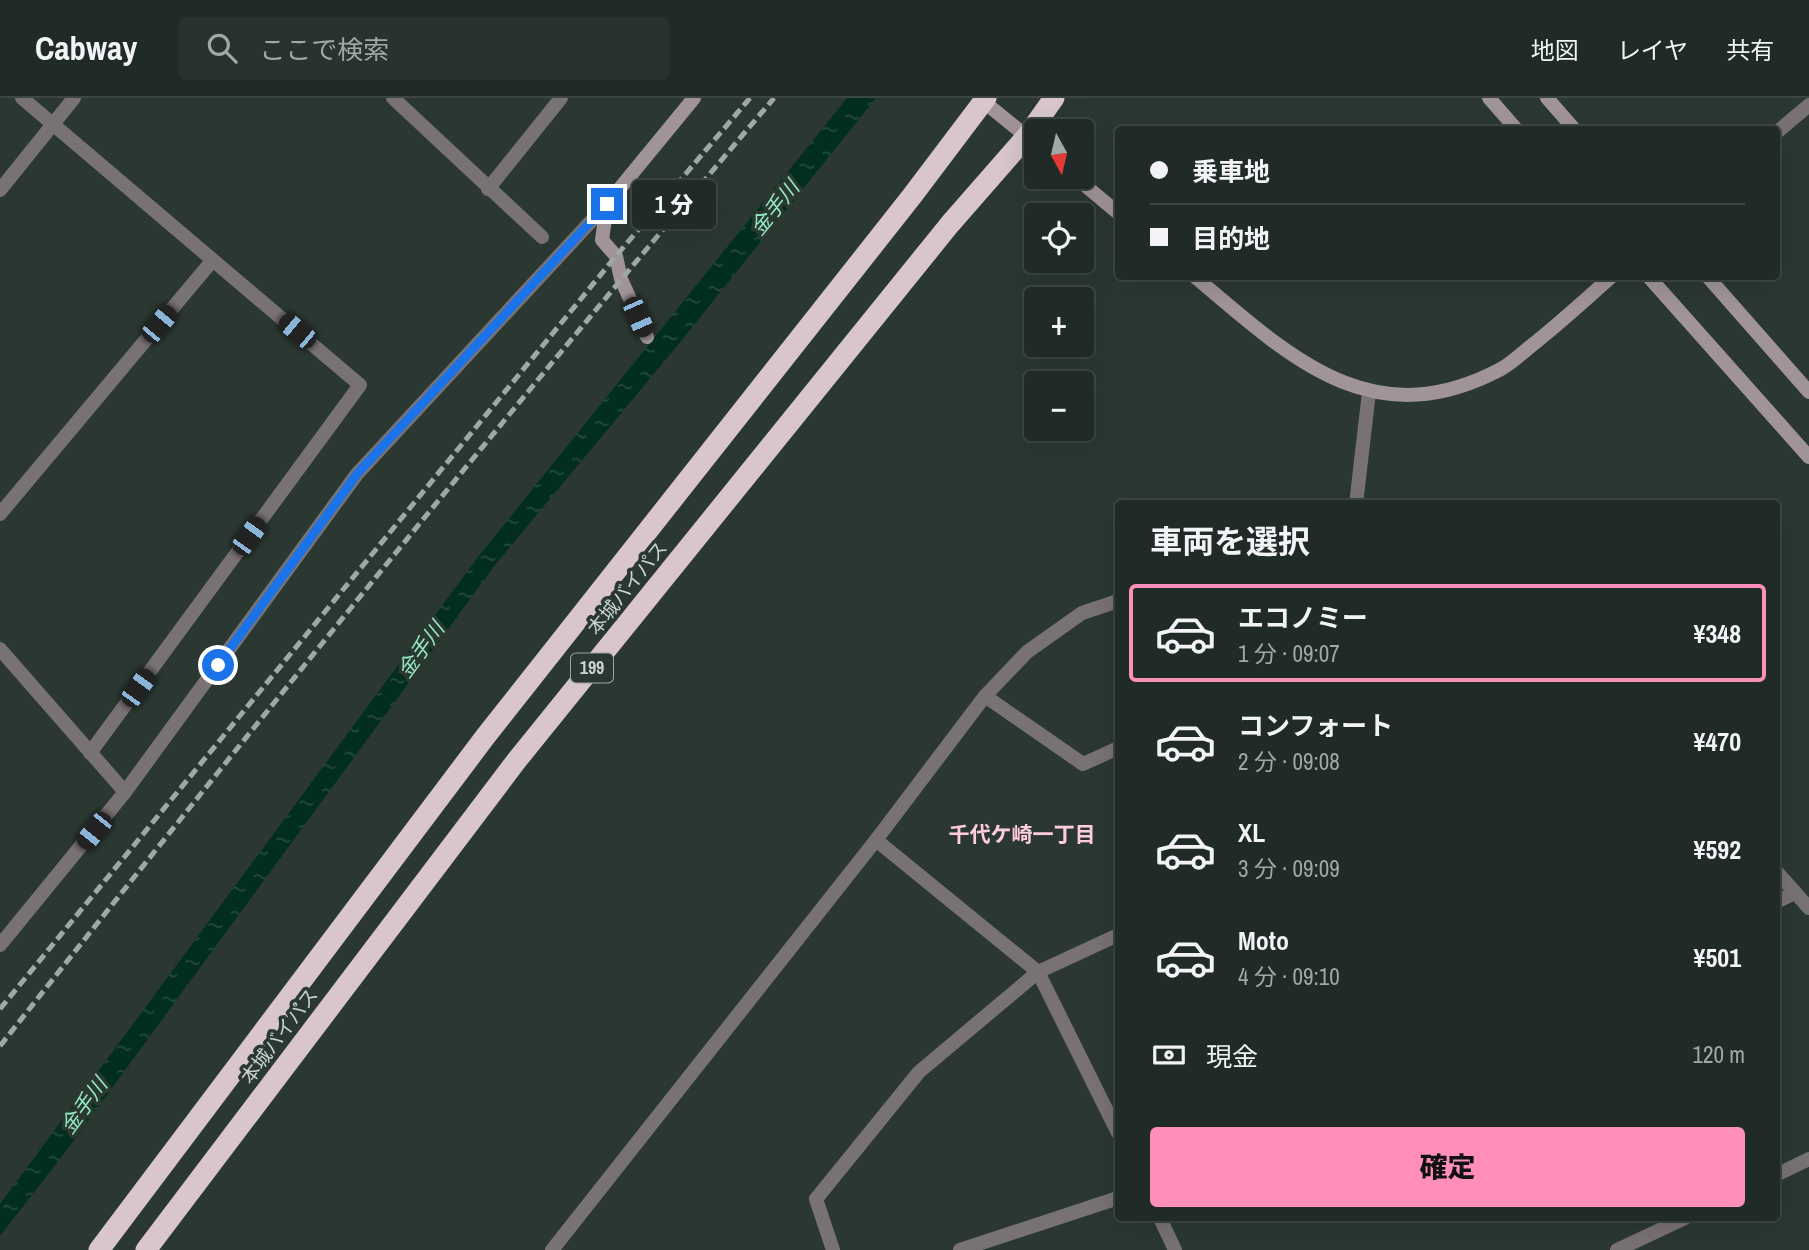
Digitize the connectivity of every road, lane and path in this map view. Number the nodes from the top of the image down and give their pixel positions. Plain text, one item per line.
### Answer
1 (22, 98) edge
2 (74, 98) edge
3 (393, 98) edge
4 (561, 98) edge
5 (694, 98) edge
6 (1054, 98) edge
7 (1489, 98) edge
8 (1547, 98) edge
9 (985, 100) edge
10 (1809, 105) edge
11 (1043, 119) edge
12 (53, 124) junction
13 (1514, 126) edge
14 (1572, 126) edge
15 (1780, 130) edge
16 (1024, 133) edge
17 (1024, 148) edge
18 (488, 189) junction
19 (1089, 189) edge
20 (0, 190) edge
21 (607, 204) junction
22 (1115, 210) edge
23 (542, 237) dead end
24 (212, 261) junction
25 (1199, 280) edge
26 (1607, 280) edge
27 (1652, 280) edge
28 (1711, 280) edge
29 (647, 337) dead end
30 (1369, 392) junction
31 (1809, 392) edge
32 (1809, 457) edge
33 (1356, 500) edge
34 (0, 514) edge
35 (1115, 602) edge
36 (0, 649) edge
37 (985, 696) junction
38 (1115, 749) edge
39 (90, 752) junction
40 (125, 792) junction
41 (876, 840) junction
42 (1780, 875) edge
43 (1796, 892) junction
44 (1780, 900) edge
45 (1809, 908) edge
46 (1115, 936) edge
47 (0, 945) edge
48 (1038, 972) junction
49 (1115, 1127) edge
50 (1809, 1159) edge
51 (1780, 1173) edge
52 (1115, 1199) edge
53 (1161, 1221) edge
54 (1679, 1221) edge
55 (99, 1250) edge
56 (146, 1250) edge
57 (552, 1250) edge
58 (833, 1250) edge
59 (960, 1250) edge
60 (1175, 1250) edge
61 (1617, 1250) edge

1 - 12 street
2 - 12 street
3 - 18 street
4 - 18 street
5 - 21 street
6 - 11 highway, 本城バイパス / 199
7 - 13 street
8 - 14 street
9 - 16 street
9 - 55 highway, 本城バイパス / 199
10 - 15 street
12 - 20 street
12 - 24 street
17 - 56 highway, 本城バイパス / 199
18 - 23 street
19 - 22 street
21 - 29 street
21 - 40 street
24 - 34 street
24 - 39 street
25 - 30 street
26 - 30 street
27 - 32 street
28 - 31 street
30 - 33 street
35 - 37 street
36 - 39 street
37 - 38 street
37 - 41 street
39 - 40 street
40 - 47 street
41 - 48 street
41 - 57 street
42 - 43 street
43 - 44 street
43 - 45 street
46 - 48 street
48 - 49 street
48 - 58 street
50 - 51 street
52 - 59 street
53 - 60 street
54 - 61 street

